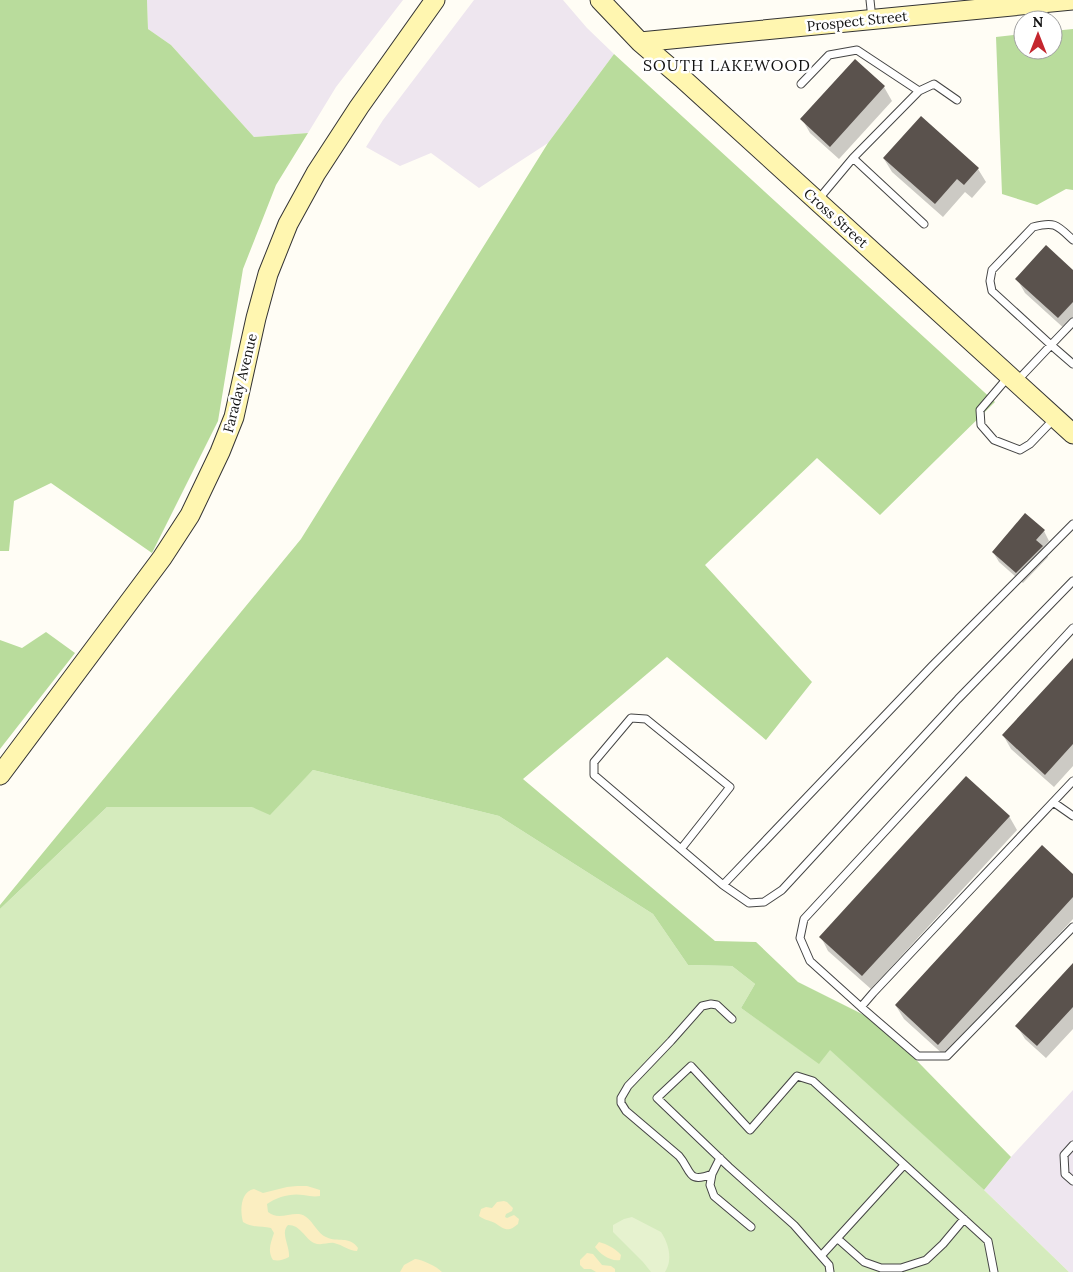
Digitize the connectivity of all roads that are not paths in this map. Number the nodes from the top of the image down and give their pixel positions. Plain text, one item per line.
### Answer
1 (435, 0) edge
2 (600, 0) edge
3 (870, 0) edge
4 (1073, 0) edge
5 (1033, 2) edge
6 (872, 19) junction
7 (640, 42) junction
8 (801, 84) dead end
9 (919, 90) junction
10 (956, 100) dead end
11 (853, 158) junction
12 (817, 201) junction
13 (924, 224) dead end
14 (1073, 240) edge
15 (1073, 322) edge
16 (1051, 345) junction
17 (1073, 364) edge
18 (1012, 379) junction
19 (1055, 418) junction
20 (1073, 434) edge
21 (1073, 524) edge
22 (1073, 580) edge
23 (1073, 628) edge
24 (0, 775) edge
25 (1073, 780) edge
26 (1053, 802) junction
27 (1073, 816) edge
28 (681, 849) junction
29 (723, 885) junction
30 (1073, 927) edge
31 (862, 1008) junction
32 (732, 1018) dead end
33 (1073, 1145) edge
34 (720, 1158) junction
35 (904, 1165) junction
36 (712, 1174) junction
37 (1073, 1181) edge
38 (964, 1219) junction
39 (751, 1227) dead end
40 (838, 1238) junction
41 (822, 1256) junction
42 (830, 1272) edge
43 (994, 1272) edge

1 - 24 street, Faraday Avenue
2 - 7 street, Cross Street
3 - 6 lane
4 - 5 street, Prospect Street
5 - 6 street, Prospect Street
6 - 7 street, Prospect Street
7 - 12 street, Cross Street
8 - 9 lane
9 - 10 lane
9 - 11 lane
11 - 12 lane
11 - 13 lane
12 - 18 street, Cross Street
14 - 16 lane
15 - 16 lane
16 - 17 lane
16 - 18 lane
18 - 19 street, Cross Street
18 - 19 lane
19 - 20 street, Cross Street
21 - 29 lane
22 - 29 lane
23 - 31 lane
25 - 26 lane
26 - 27 lane
26 - 31 lane
28 - 28 lane
28 - 29 lane
30 - 31 lane
32 - 36 lane
33 - 37 lane
34 - 35 lane
34 - 36 lane
34 - 41 lane
35 - 38 lane
35 - 40 lane
36 - 39 lane
38 - 40 lane
38 - 43 lane
40 - 41 lane
41 - 42 lane

